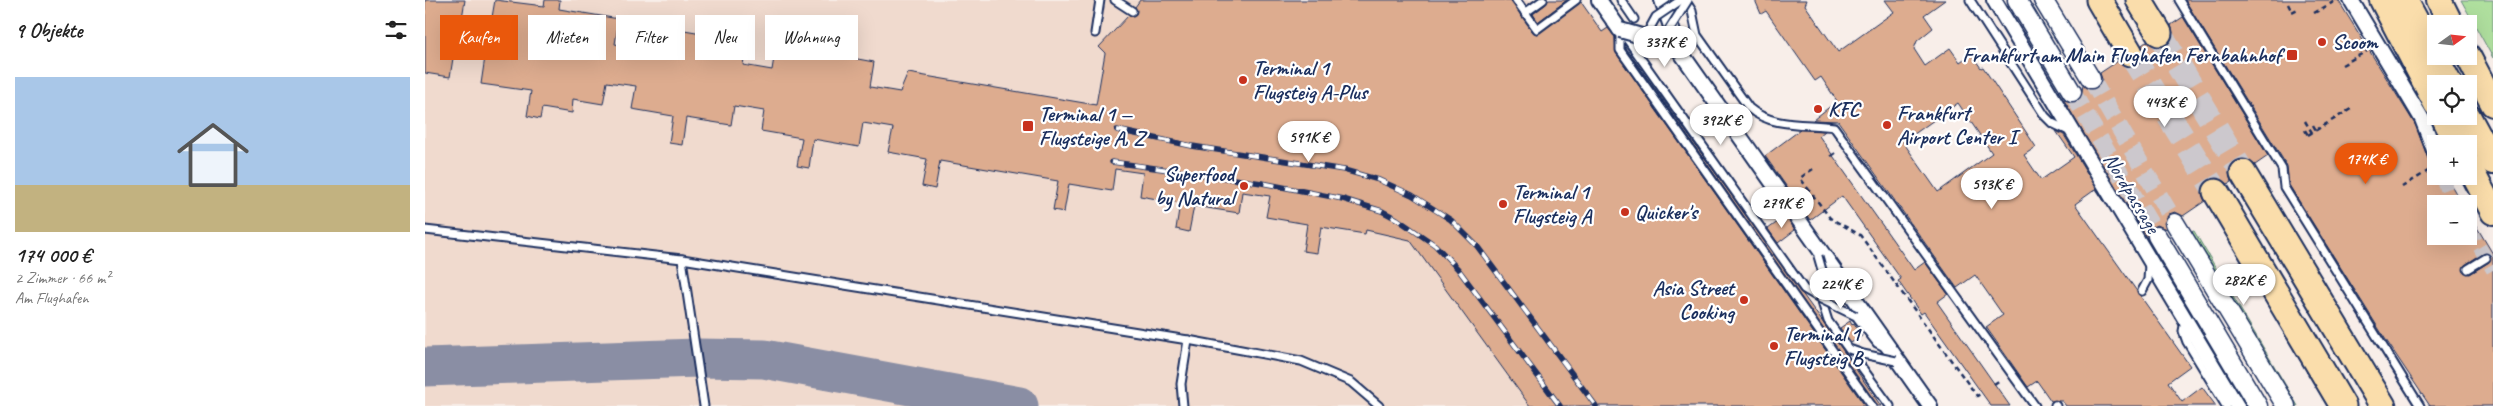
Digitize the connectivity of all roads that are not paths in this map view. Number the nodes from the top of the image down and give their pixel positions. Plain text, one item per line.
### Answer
1 (1100, 0) edge
2 (1115, 0) edge
3 (1516, 0) edge
4 (1543, 0) edge
5 (1577, 0) edge
6 (1599, 0) edge
7 (1621, 0) edge
8 (1662, 0) edge
9 (1681, 0) edge
10 (1687, 0) edge
11 (1970, 0) edge
12 (1994, 0) edge
13 (2017, 0) edge
14 (2043, 0) edge
15 (2099, 0) edge
16 (2139, 0) edge
17 (2179, 0) edge
18 (2351, 0) edge
19 (2382, 0) edge
20 (2405, 0) edge
21 (2439, 0) edge
22 (1132, 11) dead end
23 (1525, 12) junction
24 (2446, 15) edge
25 (1634, 19) dead end
26 (1620, 30) junction
27 (1095, 33) dead end
28 (2159, 33) tunnel mouth
29 (1645, 37) junction
30 (1660, 44) junction
31 (2130, 53) tunnel mouth
32 (2473, 65) edge
33 (2446, 75) edge
34 (2091, 79) tunnel mouth
35 (2427, 87) edge
36 (2072, 92) tunnel mouth
37 (2493, 104) edge
38 (2473, 125) edge
39 (2073, 133) junction
40 (2428, 135) edge
41 (2493, 162) edge
42 (2243, 173) tunnel mouth
43 (2477, 181) edge
44 (2216, 192) tunnel mouth
45 (2493, 212) edge
46 (2175, 223) tunnel mouth
47 (425, 230) edge
48 (2157, 236) tunnel mouth
49 (1818, 256) junction
50 (2486, 258) dead end
51 (682, 259) junction
52 (2149, 259) junction
53 (2468, 269) dead end
54 (2141, 291) dead end
55 (1821, 299) junction
56 (2185, 320) junction
57 (1188, 340) junction
58 (1885, 347) junction
59 (1849, 349) junction
60 (1896, 361) junction
61 (704, 406) edge
62 (1183, 406) edge
63 (1379, 406) edge
64 (1873, 406) edge
65 (1890, 406) edge
66 (1929, 406) edge
67 (2035, 406) edge
68 (2226, 406) edge
69 (2237, 406) edge
70 (2258, 406) edge
71 (2286, 406) edge
72 (2343, 406) edge
73 (2383, 406) edge
74 (2420, 406) edge

1 - 27 lane
2 - 22 lane
3 - 23 lane
4 - 23 lane
5 - 23 lane
6 - 26 street
7 - 25 lane
8 - 66 street
9 - 29 lane, bridge
10 - 30 lane, bridge
10 - 67 lane
11 - 39 lane
12 - 39 street, Nordpassage
13 - 36 street
14 - 34 street
15 - 31 highway
16 - 28 highway
17 - 74 lane
18 - 40 street
19 - 35 highway
20 - 33 highway
21 - 24 highway
26 - 29 street, bridge
26 - 55 lane
26 - 64 lane
29 - 30 street, bridge
30 - 49 street
32 - 37 highway
38 - 41 highway
39 - 52 street, Nordpassage
42 - 73 highway
43 - 45 highway
44 - 72 highway
46 - 71 street
47 - 51 lane
48 - 70 street
49 - 55 lane, bridge
49 - 58 street
50 - 53 lane
51 - 57 lane
51 - 61 lane
52 - 54 lane
52 - 56 street, Nordpassage
55 - 58 lane, bridge
55 - 59 lane
56 - 68 lane
56 - 69 street, Nordpassage
57 - 62 lane
57 - 63 lane
58 - 60 street
59 - 60 lane, bridge
59 - 65 lane
60 - 66 street

